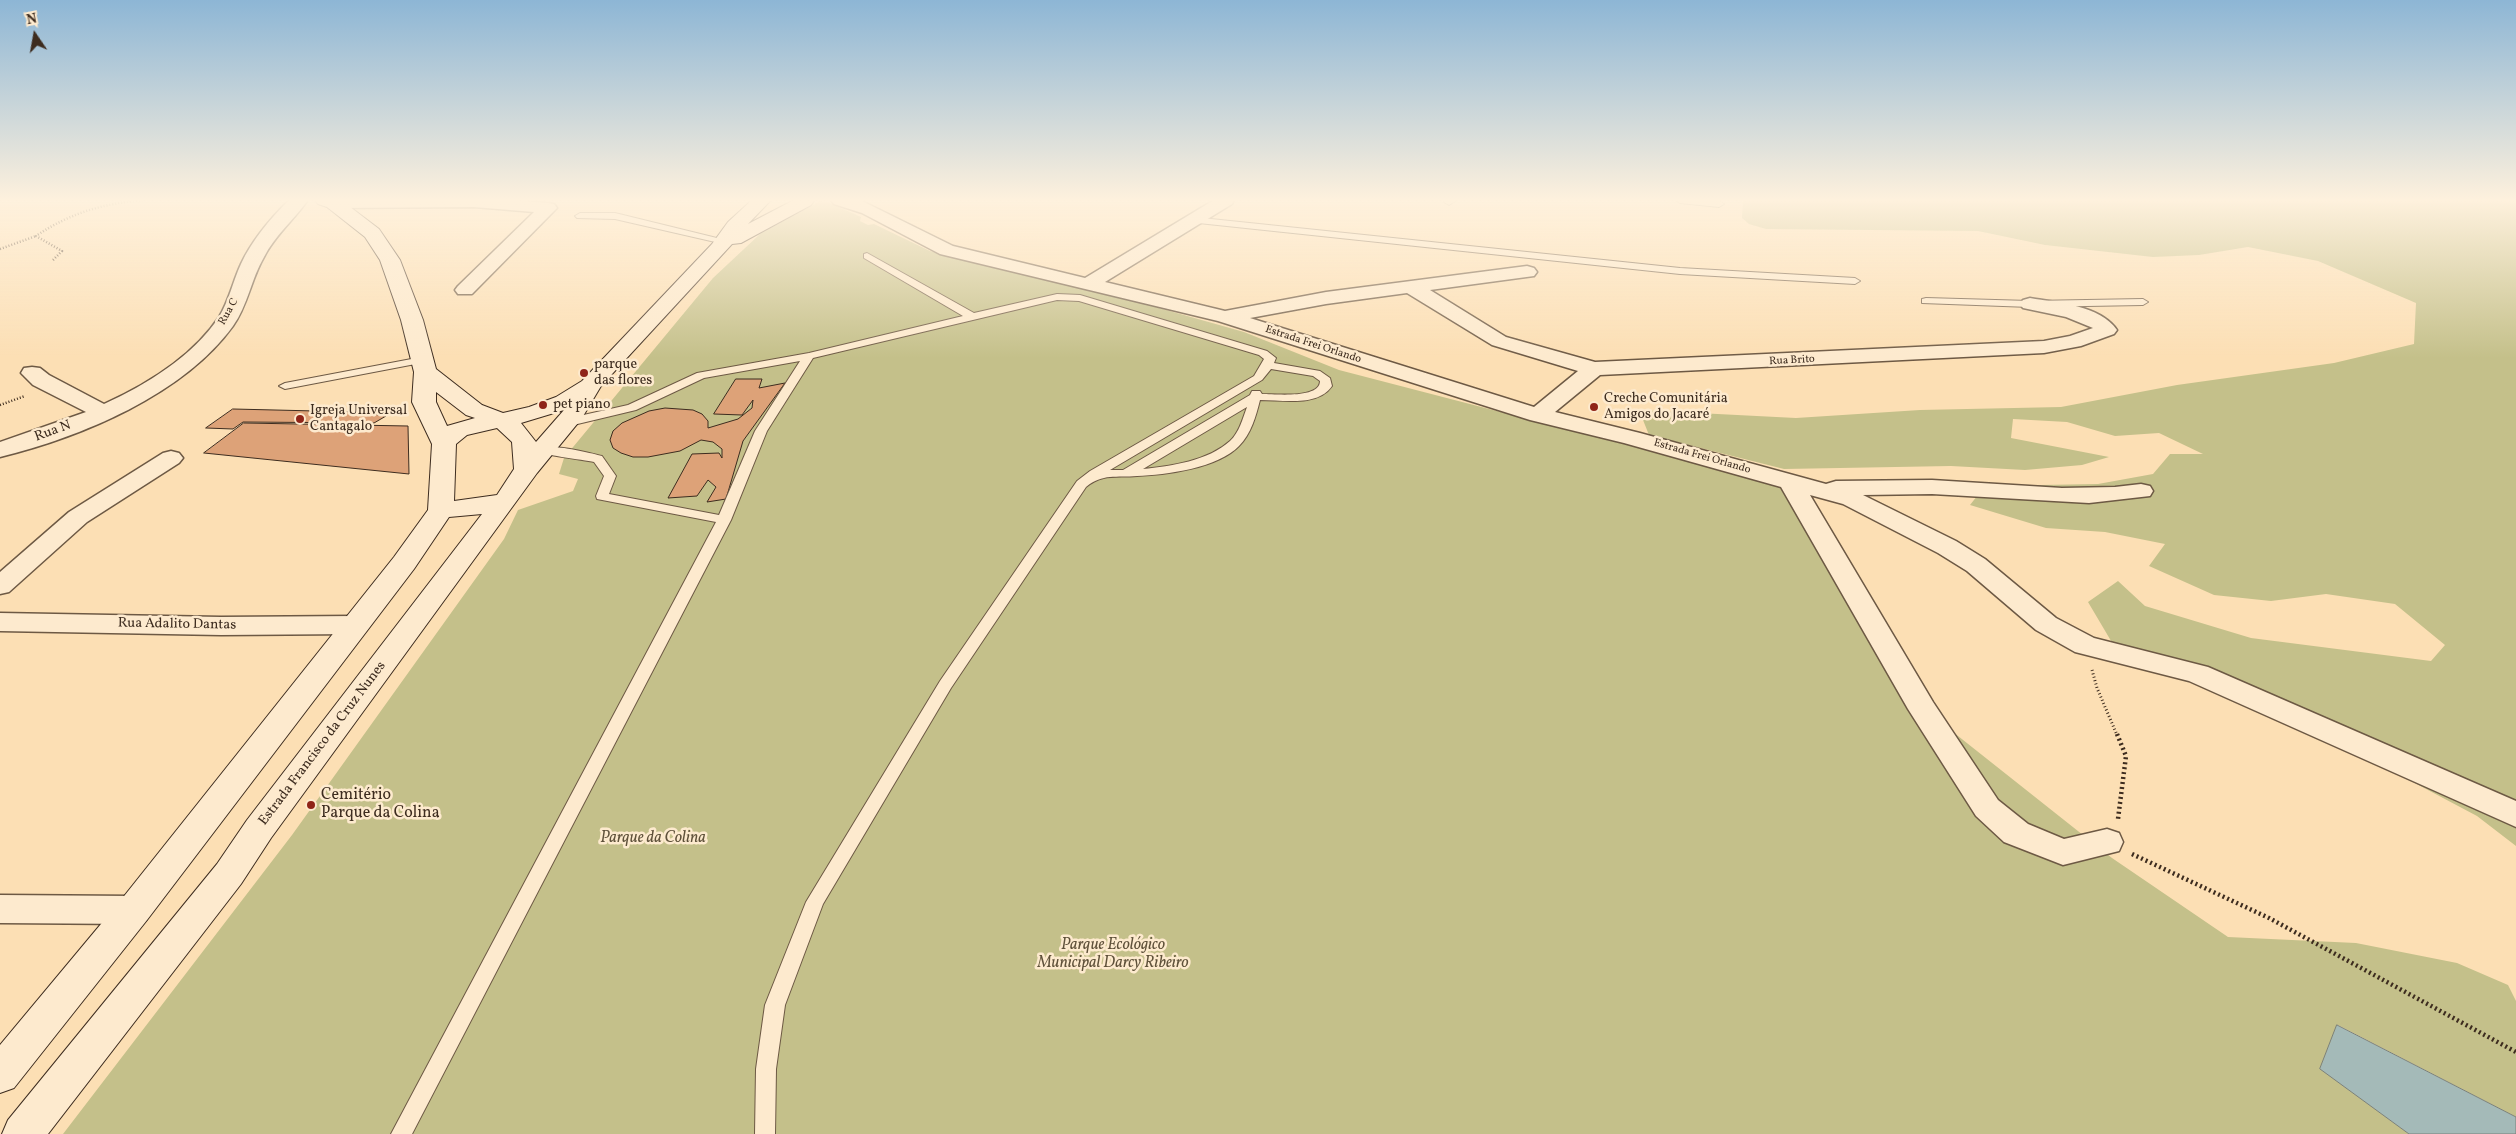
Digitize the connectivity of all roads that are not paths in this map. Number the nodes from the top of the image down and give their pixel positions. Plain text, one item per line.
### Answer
1 (258, 253) edge
2 (385, 253) edge
3 (503, 253) edge
4 (714, 253) edge
5 (960, 253) edge
6 (1139, 253) edge
7 (1508, 253) edge
8 (867, 256) dead end
9 (1527, 272) dead end
10 (1855, 281) dead end
11 (1090, 283) junction
12 (1410, 287) junction
13 (465, 290) dead end
14 (1926, 301) dead end
15 (2143, 302) dead end
16 (2030, 304) junction
17 (970, 316) junction
18 (1226, 317) junction
19 (808, 356) junction
20 (1268, 365) junction
21 (424, 366) junction
22 (1594, 369) junction
23 (32, 373) dead end
24 (1258, 378) junction
25 (592, 383) junction
26 (285, 386) dead end
27 (1255, 397) junction
28 (105, 413) junction
29 (1538, 415) junction
30 (501, 420) junction
31 (565, 423) junction
32 (444, 444) junction
33 (0, 450) edge
34 (171, 458) dead end
35 (534, 460) junction
36 (1126, 473) junction
37 (1094, 474) junction
38 (1803, 485) junction
39 (2141, 491) dead end
40 (504, 501) junction
41 (441, 510) junction
42 (724, 520) junction
43 (0, 586) edge
44 (0, 622) edge
45 (355, 625) junction
46 (2516, 815) edge
47 (2107, 842) road end
48 (0, 909) edge
49 (134, 910) junction
50 (0, 1075) edge
51 (23, 1134) edge
52 (401, 1134) edge
53 (765, 1134) edge

1 - 28 street, Rua C
2 - 21 main road
3 - 13 street
4 - 25 main road
5 - 11 street, Estrada Frei Orlando
6 - 11 street
7 - 10 lane
8 - 17 lane
9 - 12 street
11 - 18 street, Estrada Frei Orlando
12 - 18 street
12 - 22 street, Rua Brito
14 - 16 lane
15 - 16 lane
16 - 22 street, Rua Brito
17 - 19 lane
17 - 20 lane
18 - 29 street, Estrada Frei Orlando
19 - 31 lane
19 - 42 lane
20 - 24 lane
20 - 27 lane
21 - 26 lane
21 - 30 main road
21 - 32 main road
22 - 29 street
23 - 28 street
24 - 27 lane
24 - 37 lane
25 - 30 main road
25 - 31 main road, Estrada Francisco da Cruz Nunes
27 - 36 lane
27 - 36 lane
28 - 33 street, Rua N
29 - 38 street, Estrada Frei Orlando
30 - 32 main road
30 - 35 main road
31 - 35 main road, Estrada Francisco da Cruz Nunes
32 - 41 main road
34 - 43 street
35 - 40 main road, Estrada Francisco da Cruz Nunes
35 - 42 lane
36 - 37 lane
37 - 53 lane
38 - 39 street
38 - 46 street, Estrada Frei Orlando
38 - 47 street
40 - 41 main road
40 - 51 main road, Estrada Francisco da Cruz Nunes
41 - 45 main road
42 - 52 lane
44 - 45 street, Rua Adalito Dantas
45 - 49 main road
48 - 49 street
49 - 50 main road

